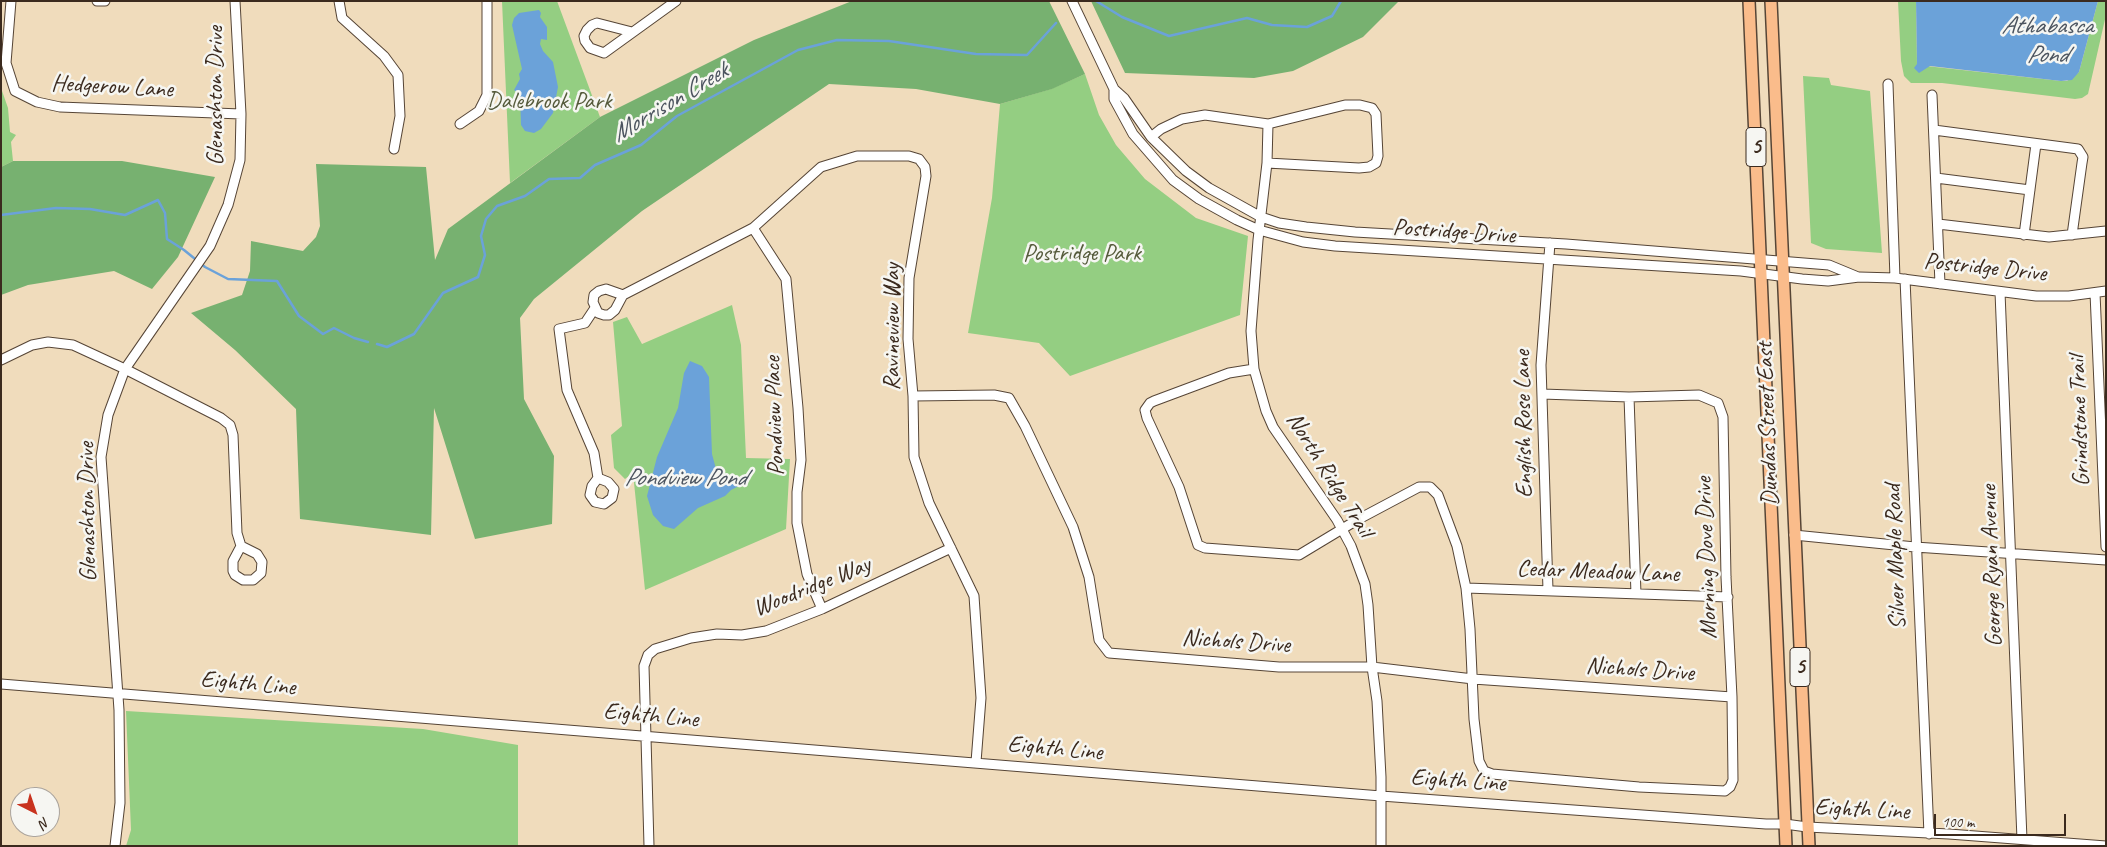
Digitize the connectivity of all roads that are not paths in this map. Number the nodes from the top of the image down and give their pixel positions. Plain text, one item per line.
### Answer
1 (11, 1) edge
2 (97, 1) edge
3 (105, 1) edge
4 (235, 1) edge
5 (339, 1) edge
6 (487, 1) edge
7 (676, 1) edge
8 (1072, 1) edge
9 (1750, 1) edge
10 (1771, 1) edge
11 (632, 32) junction
12 (1888, 84) dead end
13 (1114, 88) junction
14 (1932, 95) dead end
15 (241, 114) junction
16 (460, 124) dead end
17 (1268, 124) junction
18 (1934, 130) junction
19 (1150, 136) junction
20 (2036, 144) junction
21 (394, 148) dead end
22 (1267, 163) junction
23 (1936, 178) junction
24 (2030, 190) junction
25 (1260, 217) junction
26 (1938, 224) junction
27 (753, 228) junction
28 (1259, 230) junction
29 (2106, 231) edge
30 (2024, 235) junction
31 (2072, 235) junction
32 (1550, 243) junction
33 (1549, 258) junction
34 (1761, 259) junction
35 (1782, 261) junction
36 (1762, 274) junction
37 (1783, 276) junction
38 (1859, 277) junction
39 (1895, 278) junction
40 (1905, 279) junction
41 (1940, 284) junction
42 (2106, 291) edge
43 (2000, 292) junction
44 (2095, 293) junction
45 (623, 296) junction
46 (595, 308) junction
47 (1, 360) edge
48 (125, 369) junction
49 (1254, 369) junction
50 (1542, 394) junction
51 (913, 396) junction
52 (1629, 396) junction
53 (598, 478) dead end
54 (1342, 529) junction
55 (1794, 535) junction
56 (241, 546) dead end
57 (1915, 547) junction
58 (2106, 547) edge
59 (951, 548) junction
60 (2011, 554) junction
61 (2106, 560) edge
62 (1466, 588) junction
63 (1548, 590) junction
64 (1636, 594) junction
65 (1728, 597) junction
66 (822, 609) junction
67 (1372, 666) junction
68 (1473, 679) junction
69 (1, 684) edge
70 (118, 693) junction
71 (1732, 697) junction
72 (646, 736) junction
73 (976, 762) junction
74 (1381, 796) junction
75 (1785, 824) junction
76 (1806, 827) junction
77 (1929, 834) junction
78 (2022, 839) junction
79 (115, 846) edge
80 (649, 846) edge
81 (1380, 846) edge
82 (1786, 846) edge
83 (1809, 846) edge
84 (2106, 846) edge

1 - 15 street, Hedgerow Lane
2 - 3 street
4 - 15 street, Glenashton Drive
5 - 21 street
6 - 16 street
7 - 11 street
8 - 13 street, Postridge Drive
9 - 34 main road, Dundas Street East / 5
10 - 35 main road, Dundas Street East / 5
11 - 11 street
12 - 39 street
13 - 19 street, Postridge Drive
13 - 28 street, Postridge Drive
14 - 18 street
15 - 48 street, Glenashton Drive
17 - 19 street
17 - 22 street, North Ridge Trail
17 - 22 street
18 - 20 street
18 - 23 street
19 - 25 street, Postridge Drive
20 - 24 street
20 - 31 street
22 - 25 street, North Ridge Trail
23 - 24 street
23 - 26 street
24 - 30 street
25 - 28 street, North Ridge Trail
25 - 32 street, Postridge Drive
26 - 30 street
26 - 41 street
27 - 45 street, Ravineview Way
27 - 51 street, Ravineview Way
27 - 66 street, Pondview Place
28 - 33 street, Postridge Drive
28 - 49 street, North Ridge Trail
29 - 31 street
30 - 31 street
32 - 33 street, English Rose Lane
32 - 34 street, Postridge Drive
33 - 36 street, Postridge Drive
33 - 50 street, English Rose Lane
34 - 35 street, Postridge Drive
34 - 36 main road, Dundas Street East / 5
35 - 37 main road, Dundas Street East / 5
35 - 38 street, Postridge Drive
36 - 37 street, Postridge Drive
36 - 75 main road, Dundas Street East / 5
37 - 38 street, Postridge Drive
37 - 55 main road, Dundas Street East / 5
38 - 39 street, Postridge Drive
39 - 40 street, Postridge Drive
40 - 41 street, Postridge Drive
40 - 57 street, Silver Maple Road
41 - 43 street, Postridge Drive
42 - 44 street, Postridge Drive
43 - 44 street, Postridge Drive
43 - 60 street, George Ryan Avenue
44 - 58 street, Grindstone Trail
45 - 46 street, Ravineview Way
45 - 46 street
46 - 53 street
47 - 48 street
48 - 56 street
48 - 70 street, Glenashton Drive
49 - 54 street, North Ridge Trail
49 - 54 street
50 - 52 street, Morning Dove Drive
50 - 63 street, English Rose Lane
51 - 59 street, Ravineview Way
51 - 67 street, Nichols Drive
52 - 64 street
52 - 65 street, Morning Dove Drive
54 - 62 street
54 - 67 street, North Ridge Trail
55 - 57 street
55 - 76 main road, Dundas Street East / 5
57 - 60 street
57 - 77 street, Silver Maple Road
59 - 66 street, Woodridge Way
59 - 73 street, Ravineview Way
60 - 61 street
60 - 78 street, George Ryan Avenue
62 - 63 street, Cedar Meadow Lane
62 - 68 street
63 - 64 street, Cedar Meadow Lane
64 - 65 street, Cedar Meadow Lane
65 - 71 street, Morning Dove Drive
66 - 72 street, Woodridge Way
67 - 68 street, Nichols Drive
67 - 74 street, North Ridge Trail
68 - 71 street, Nichols Drive
68 - 71 street, Morning Dove Drive
69 - 70 street, Eighth Line
70 - 72 street, Eighth Line
70 - 79 street, Glenashton Drive
72 - 73 street, Eighth Line
72 - 80 street, Woodridge Way
73 - 74 street, Eighth Line
74 - 75 street, Eighth Line
74 - 81 street, North Ridge Trail
75 - 76 street, Eighth Line
75 - 82 main road, Dundas Street East / 5
76 - 77 street, Eighth Line
76 - 83 main road, Dundas Street East / 5
77 - 78 street, Eighth Line
78 - 84 street, Eighth Line

